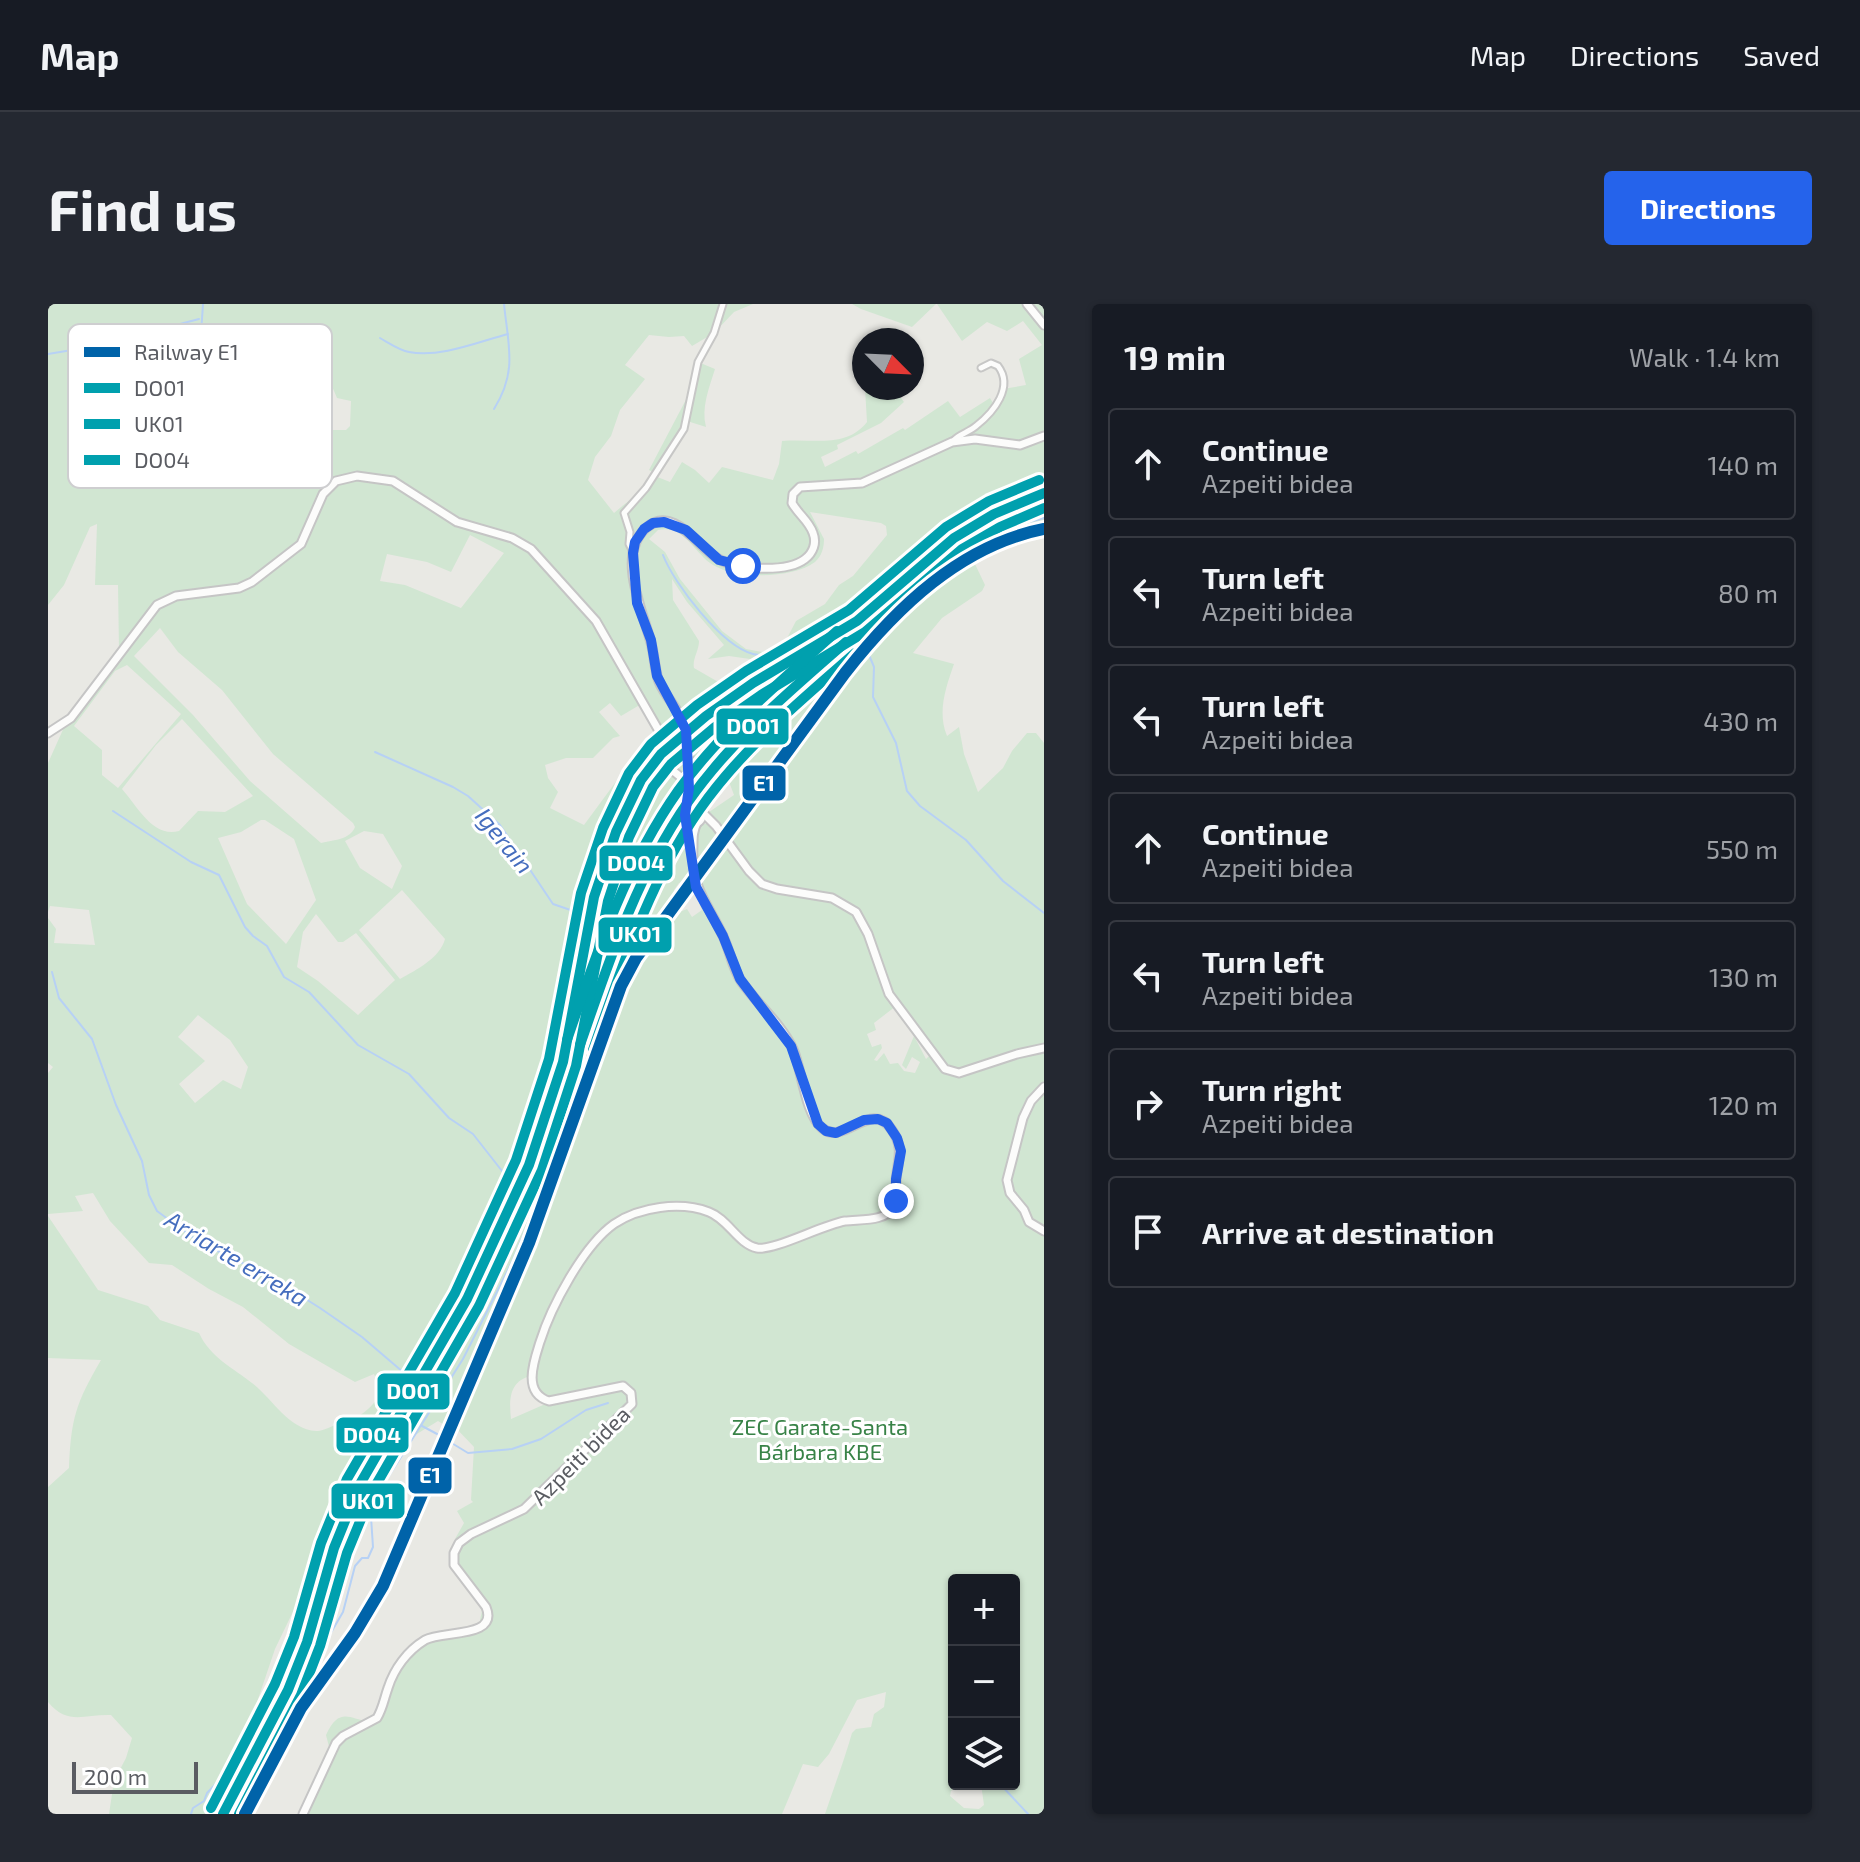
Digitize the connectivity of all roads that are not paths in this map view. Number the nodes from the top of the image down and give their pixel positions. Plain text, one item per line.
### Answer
1 (723, 304) edge
2 (1027, 304) edge
3 (1044, 325) edge
4 (981, 368) dead end
5 (1044, 436) edge
6 (954, 441) junction
7 (332, 483) edge
8 (328, 488) edge
9 (1044, 493) edge
10 (1044, 500) edge
11 (633, 552) junction
12 (753, 683) tunnel mouth
13 (799, 684) tunnel mouth
14 (48, 733) edge
15 (673, 771) junction
16 (688, 773) junction
17 (688, 785) junction
18 (699, 809) junction
19 (686, 814) junction
20 (698, 822) junction
21 (716, 826) junction
22 (692, 852) junction
23 (597, 888) tunnel mouth
24 (622, 933) tunnel mouth
25 (1044, 1048) edge
26 (1044, 1087) edge
27 (1044, 1231) edge
28 (223, 1814) edge
29 (229, 1814) edge
30 (303, 1814) edge

1 - 11 street
2 - 3 main road
4 - 6 street
5 - 6 main road
6 - 11 main road
7 - 15 main road
8 - 14 main road
9 - 12 highway
10 - 13 highway
11 - 16 main road, Azpeiti bidea
15 - 16 main road
15 - 17 main road
16 - 17 main road, Azpeiti bidea
17 - 18 main road, Azpeiti bidea
17 - 19 main road, Azpeiti bidea
18 - 19 main road
18 - 20 main road
18 - 21 main road
19 - 20 main road
19 - 22 main road, Azpeiti bidea
20 - 21 main road
20 - 22 main road, Azpeiti bidea
21 - 25 main road
22 - 30 main road, Azpeiti bidea
23 - 28 highway
24 - 29 highway
26 - 27 main road

